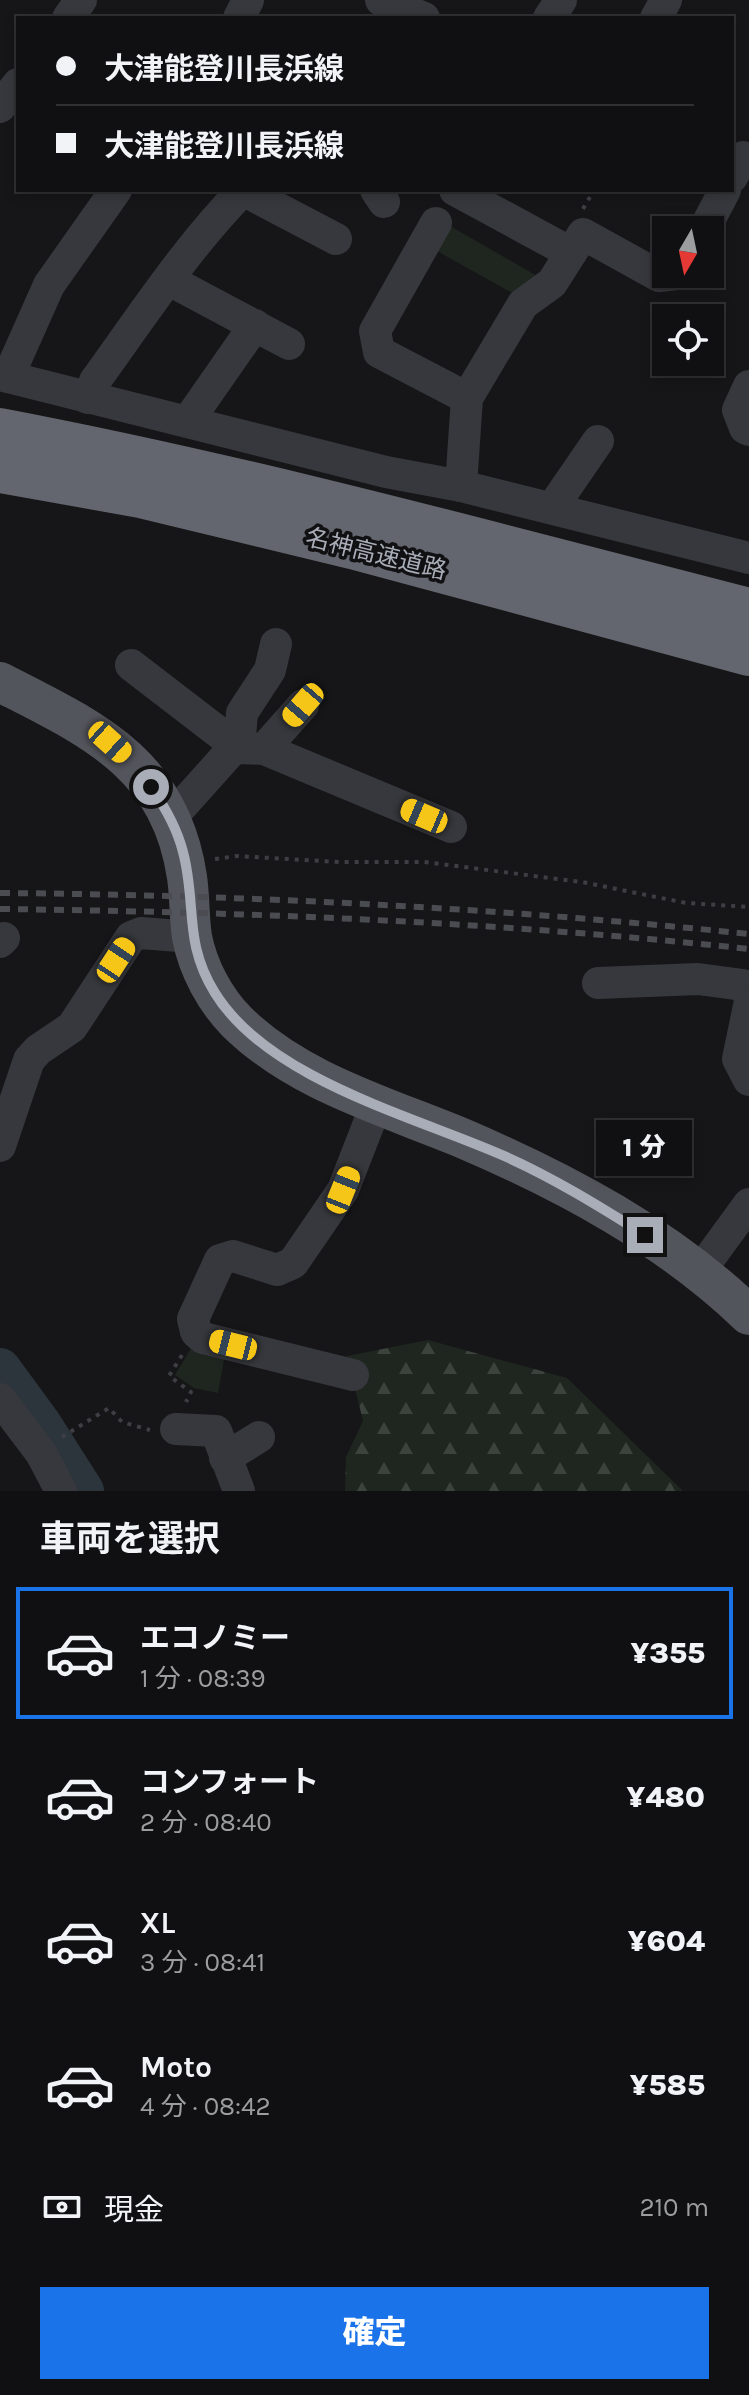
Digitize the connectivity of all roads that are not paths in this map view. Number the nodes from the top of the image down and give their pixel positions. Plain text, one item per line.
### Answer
1 (381, 0) edge
2 (419, 16) edge
3 (115, 192) edge
4 (241, 192) edge
5 (247, 192) edge
6 (459, 192) edge
7 (724, 192) edge
8 (711, 216) edge
9 (436, 223) dead end
10 (336, 239) dead end
11 (571, 253) junction
12 (652, 272) edge
13 (169, 280) junction
14 (255, 325) junction
15 (289, 344) dead end
16 (4, 376) edge
17 (749, 386) edge
18 (88, 398) junction
19 (467, 398) junction
20 (188, 421) junction
21 (0, 430) edge
22 (749, 430) edge
23 (598, 441) dead end
24 (0, 471) edge
25 (461, 486) junction
26 (552, 508) junction
27 (749, 558) edge
28 (749, 610) edge
29 (276, 644) dead end
30 (749, 654) edge
31 (131, 665) dead end
32 (0, 682) edge
33 (303, 705) dead end
34 (252, 749) junction
35 (170, 819) junction
36 (451, 827) dead end
37 (192, 937) junction
38 (598, 983) dead end
39 (749, 995) edge
40 (749, 1006) edge
41 (749, 1080) edge
42 (376, 1105) junction
43 (0, 1146) edge
44 (749, 1204) edge
45 (700, 1271) junction
46 (749, 1315) edge
47 (353, 1375) dead end
48 (0, 1399) edge
49 (176, 1429) road end
50 (259, 1437) dead end
51 (225, 1458) junction
52 (61, 1491) edge
53 (239, 1491) edge

1 - 2 street
3 - 16 street
4 - 13 street
5 - 10 street
6 - 11 street
7 - 8 street
9 - 19 street
11 - 12 street
11 - 19 street
13 - 14 street
13 - 18 street
14 - 15 street
14 - 20 street
16 - 18 street
17 - 22 street
18 - 20 street
19 - 25 street
20 - 25 street
21 - 28 highway, 名神高速道路
23 - 26 street
24 - 30 highway, 名神高速道路
25 - 26 street
26 - 27 street
29 - 34 street
31 - 34 street
32 - 35 main road
33 - 34 street
34 - 35 street
34 - 36 street
35 - 37 main road
37 - 42 main road
37 - 43 street
38 - 39 street
40 - 41 street
42 - 45 main road
42 - 47 street
44 - 45 street
45 - 46 main road
48 - 52 street
49 - 51 street
50 - 51 street
51 - 53 street

